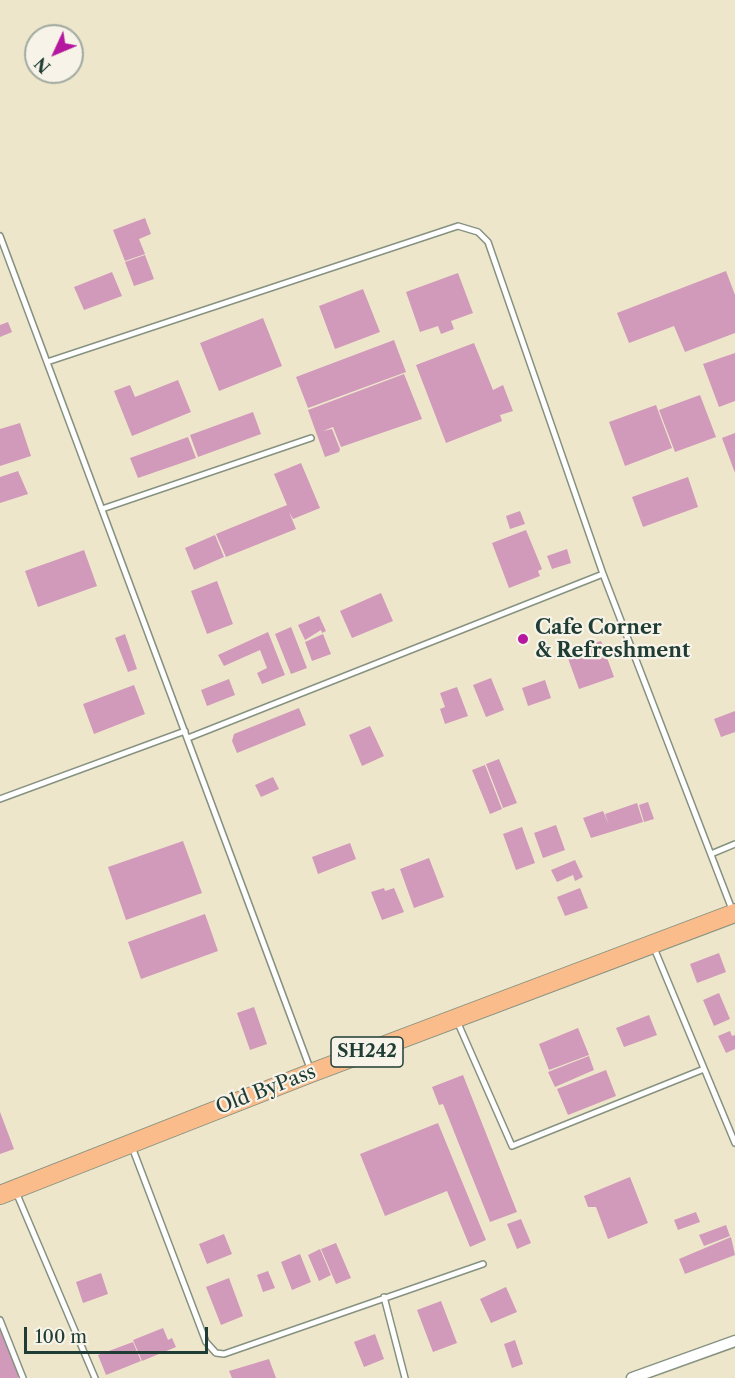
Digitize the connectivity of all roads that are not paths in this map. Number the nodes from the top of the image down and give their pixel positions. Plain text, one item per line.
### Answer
1 (0, 236) edge
2 (47, 362) junction
3 (311, 438) dead end
4 (102, 509) junction
5 (603, 574) junction
6 (185, 731) junction
7 (188, 738) junction
8 (0, 799) edge
9 (735, 844) edge
10 (711, 854) junction
11 (734, 913) edge
12 (652, 943) junction
13 (457, 1020) junction
14 (704, 1069) junction
15 (311, 1073) junction
16 (131, 1143) junction
17 (735, 1143) edge
18 (8, 1193) edge
19 (483, 1264) dead end
20 (384, 1297) junction
21 (0, 1320) edge
22 (735, 1341) edge
23 (23, 1378) edge
24 (95, 1378) edge
25 (405, 1378) edge
26 (632, 1378) edge

1 - 2 lane
2 - 4 lane
2 - 5 lane
3 - 4 lane
4 - 6 lane
5 - 7 lane
5 - 10 lane
6 - 7 lane
6 - 8 lane
7 - 15 lane
9 - 10 lane
10 - 11 lane
11 - 12 main road, Old ByPass / SH242
12 - 13 main road, Old ByPass / SH242
12 - 14 lane
13 - 14 lane
13 - 15 main road, Old ByPass / SH242
14 - 17 lane
15 - 16 main road, Old ByPass / SH242
16 - 18 main road, Old ByPass / SH242
16 - 20 lane
18 - 24 lane
19 - 20 lane
20 - 25 lane
21 - 23 lane
22 - 26 street

